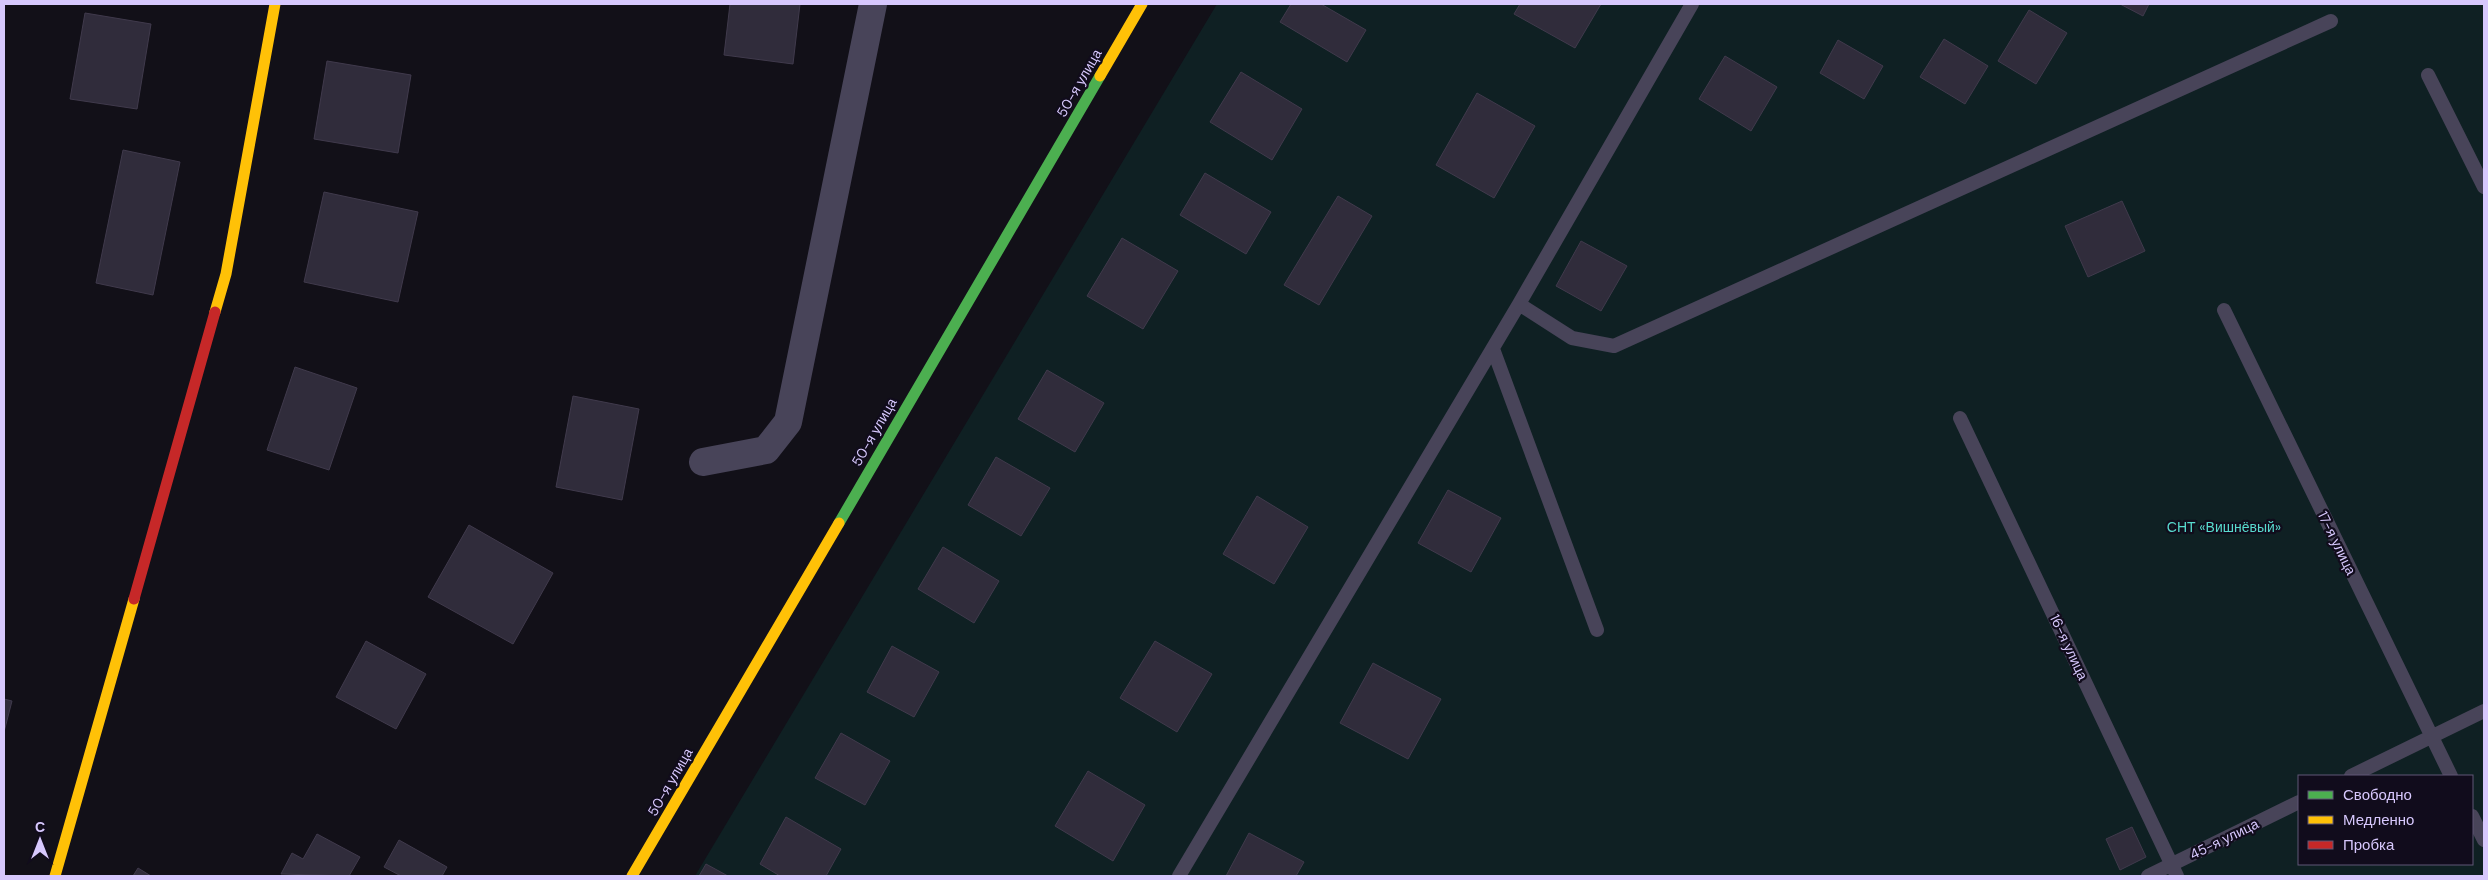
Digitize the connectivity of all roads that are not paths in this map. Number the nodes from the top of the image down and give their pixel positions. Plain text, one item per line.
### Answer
1 (275, 4) edge
2 (874, 4) edge
3 (1142, 4) edge
4 (1692, 4) edge
5 (2330, 21) dead end
6 (2428, 75) dead end
7 (2484, 187) edge
8 (1520, 304) junction
9 (2224, 310) dead end
10 (1493, 349) junction
11 (1960, 418) dead end
12 (703, 462) dead end
13 (1597, 630) dead end
14 (2484, 711) edge
15 (2431, 737) junction
16 (2353, 775) edge
17 (2450, 775) edge
18 (2298, 803) edge
19 (2473, 818) edge
20 (2484, 840) edge
21 (2174, 871) edge
22 (55, 876) edge
23 (632, 876) edge
24 (1179, 876) edge
25 (2148, 876) edge

1 - 22 street
2 - 12 street
3 - 23 street, 50-я улица
4 - 8 lane
5 - 8 lane
6 - 7 lane
8 - 10 lane
9 - 15 lane, 17-я улица
10 - 13 lane
10 - 24 lane
11 - 21 lane, 16-я улица
14 - 15 lane
15 - 16 lane
15 - 17 lane, 17-я улица
18 - 21 lane, 45-я улица
19 - 20 lane
21 - 25 lane, 45-я улица

